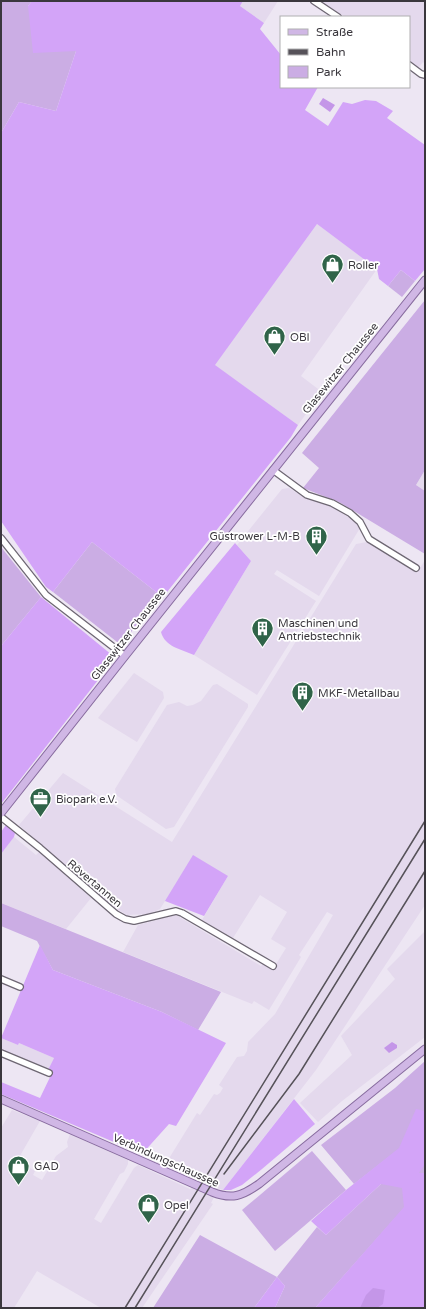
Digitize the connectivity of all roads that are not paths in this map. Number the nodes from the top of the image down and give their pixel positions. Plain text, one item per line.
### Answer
1 (314, 1) edge
2 (336, 16) edge
3 (410, 66) edge
4 (425, 75) edge
5 (425, 280) edge
6 (273, 470) junction
7 (1, 538) edge
8 (416, 568) dead end
9 (125, 656) junction
10 (1, 813) edge
11 (1, 817) edge
12 (273, 966) dead end
13 (1, 979) edge
14 (20, 988) dead end
15 (425, 1049) edge
16 (1, 1053) edge
17 (49, 1074) dead end
18 (1, 1099) edge

1 - 2 street
3 - 4 street
5 - 6 main road, Glasewitzer Chaussee
6 - 8 street
6 - 9 main road, Glasewitzer Chaussee
7 - 9 street
9 - 10 main road, Glasewitzer Chaussee
11 - 12 street, Rövertannen
13 - 14 street
15 - 18 main road, Verbindungschaussee
16 - 17 street

